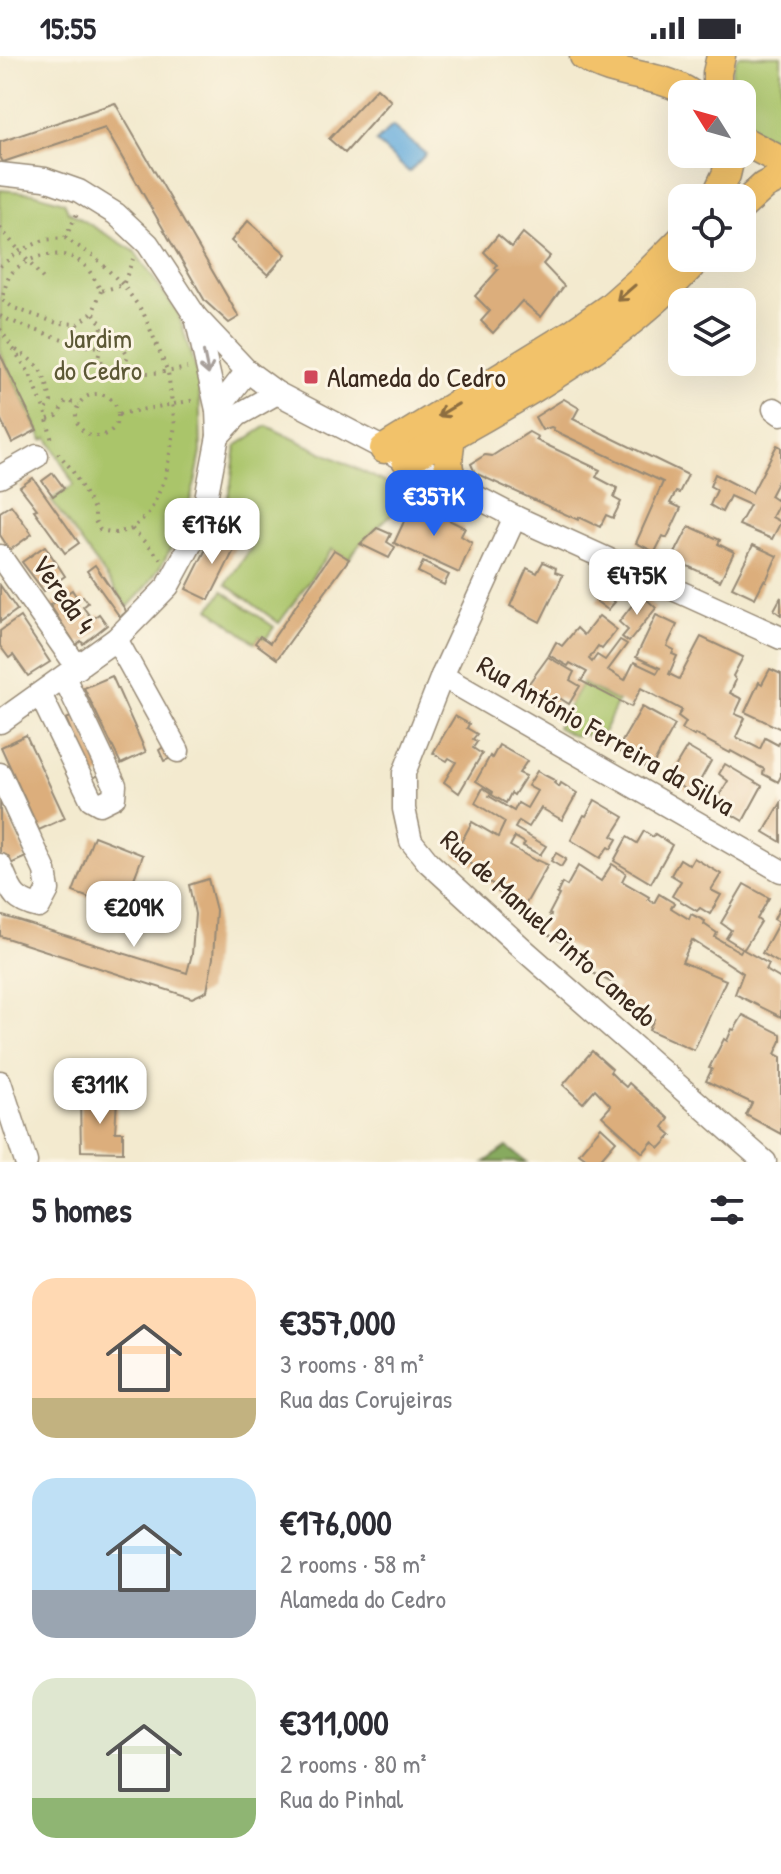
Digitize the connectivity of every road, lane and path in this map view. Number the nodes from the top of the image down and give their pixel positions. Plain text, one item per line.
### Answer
1 (584, 56) edge
2 (721, 56) edge
3 (717, 80) edge
4 (668, 83) edge
5 (756, 148) edge
6 (781, 161) edge
7 (0, 174) edge
8 (781, 177) edge
9 (756, 193) edge
10 (77, 214) dead end
11 (0, 228) edge
12 (65, 238) junction
13 (137, 249) dead end
14 (20, 251) junction
15 (668, 253) edge
16 (27, 261) junction
17 (0, 266) edge
18 (684, 272) edge
19 (45, 281) dead end
20 (123, 285) junction
21 (101, 291) junction
22 (1, 301) edge
23 (93, 312) junction
24 (0, 316) edge
25 (196, 317) junction
26 (78, 324) junction
27 (0, 329) edge
28 (79, 345) junction
29 (101, 347) junction
30 (14, 349) junction
31 (197, 366) dead end
32 (123, 370) junction
33 (247, 371) junction
34 (168, 372) junction
35 (277, 393) junction
36 (79, 404) junction
37 (171, 404) junction
38 (210, 404) junction
39 (45, 411) junction
40 (119, 414) junction
41 (48, 419) junction
42 (218, 436) junction
43 (451, 437) junction
44 (395, 454) junction
45 (37, 456) dead end
46 (2, 469) edge
47 (464, 490) junction
48 (515, 517) junction
49 (132, 529) junction
50 (0, 556) edge
51 (166, 565) dead end
52 (781, 638) edge
53 (116, 639) junction
54 (71, 672) junction
55 (442, 676) junction
56 (40, 694) junction
57 (0, 722) edge
58 (178, 751) dead end
59 (0, 774) edge
60 (0, 865) edge
61 (781, 871) edge
62 (0, 1082) edge
63 (26, 1162) edge
64 (765, 1162) edge

1 - 4 main road
2 - 3 main road
5 - 6 main road
7 - 25 street
8 - 9 main road
10 - 12 path
11 - 14 path
12 - 14 path
12 - 20 path
13 - 20 path
14 - 16 path
14 - 17 path
15 -> 44 main road
16 - 19 path
16 - 21 path
16 - 22 path
18 - 43 main road
20 - 21 path
20 - 34 path
21 - 23 path
22 - 26 path
23 - 26 path
23 - 29 path
24 - 28 path
25 - 33 street
25 -> 38 street
26 - 28 path
27 - 30 path
28 - 29 path
29 - 32 path
29 - 32 path
30 - 39 path
30 - 39 path
31 - 34 path
32 - 34 path
33 - 35 street
33 - 38 street
34 - 37 path
35 - 42 street
35 - 44 street
36 - 40 path
36 - 40 path
36 - 41 path
37 - 38 path
37 - 40 path
37 - 49 path
38 - 42 street
39 - 41 path
41 - 49 path
42 - 53 street
43 - 44 main road
43 - 47 main road
44 - 47 street
45 - 46 street
47 - 48 street
48 - 52 street
48 - 55 street, Rua de Manuel Pinto Canedo
49 - 51 path
50 - 54 street, Vereda 4
53 - 54 street
53 - 58 street
54 - 56 street
54 - 56 street, Vereda 4
55 - 61 street, Rua António Ferreira da Silva
55 - 64 street, Rua de Manuel Pinto Canedo
56 - 57 street
59 - 60 street
62 - 63 street

